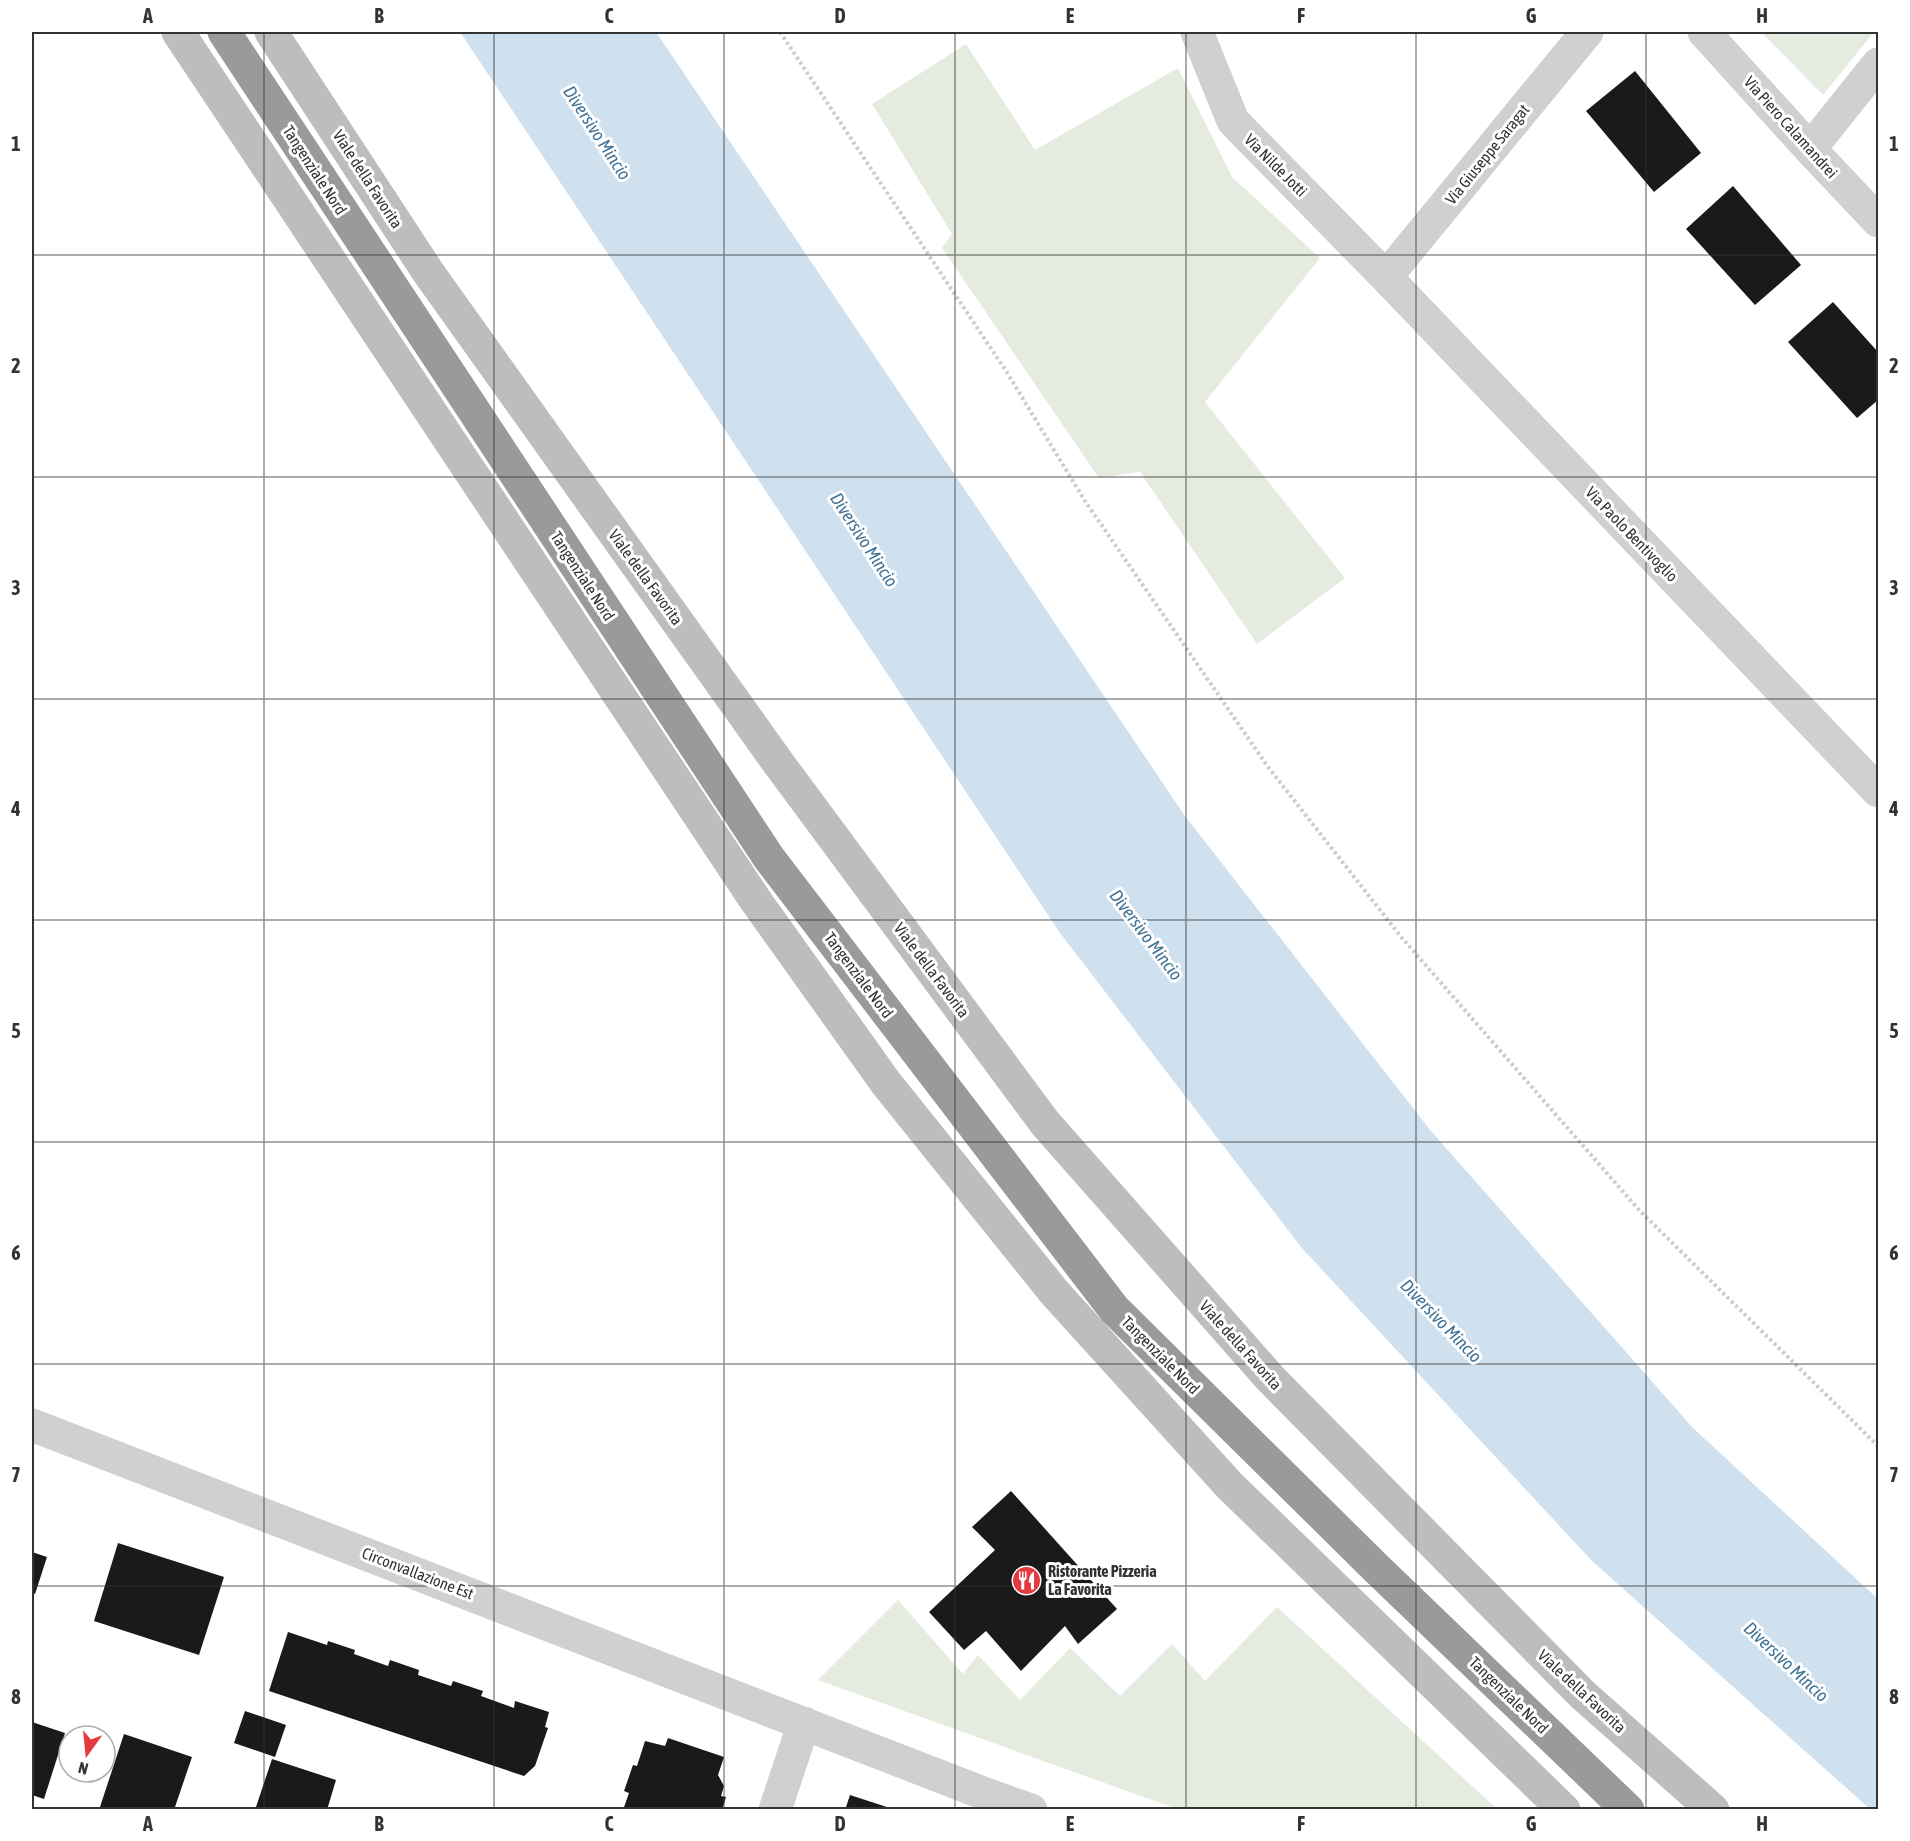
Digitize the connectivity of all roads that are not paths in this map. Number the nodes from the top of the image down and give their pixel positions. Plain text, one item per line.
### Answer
1 (178, 32) edge
2 (224, 32) edge
3 (271, 32) edge
4 (1197, 32) edge
5 (1587, 32) edge
6 (1704, 32) edge
7 (1878, 64) edge
8 (1810, 149) junction
9 (1878, 221) edge
10 (1386, 277) junction
11 (1878, 791) edge
12 (32, 1425) edge
13 (804, 1723) junction
14 (775, 1809) edge
15 (1031, 1809) edge
16 (1564, 1809) edge
17 (1628, 1809) edge
18 (1713, 1809) edge

1 - 16 main road
2 - 17 highway, Tangenziale Nord
3 - 18 main road, Viale della Favorita
4 - 10 street, Via Nilde Jotti
5 - 10 street, Via Giuseppe Saragat
6 - 8 street, Via Piero Calamandrei
7 - 8 street
8 - 9 street, Via Piero Calamandrei
10 - 11 street, Via Paolo Bentivoglio
12 - 13 street, Circonvallazione Est
13 - 14 street
13 - 15 street, Circonvallazione Est

